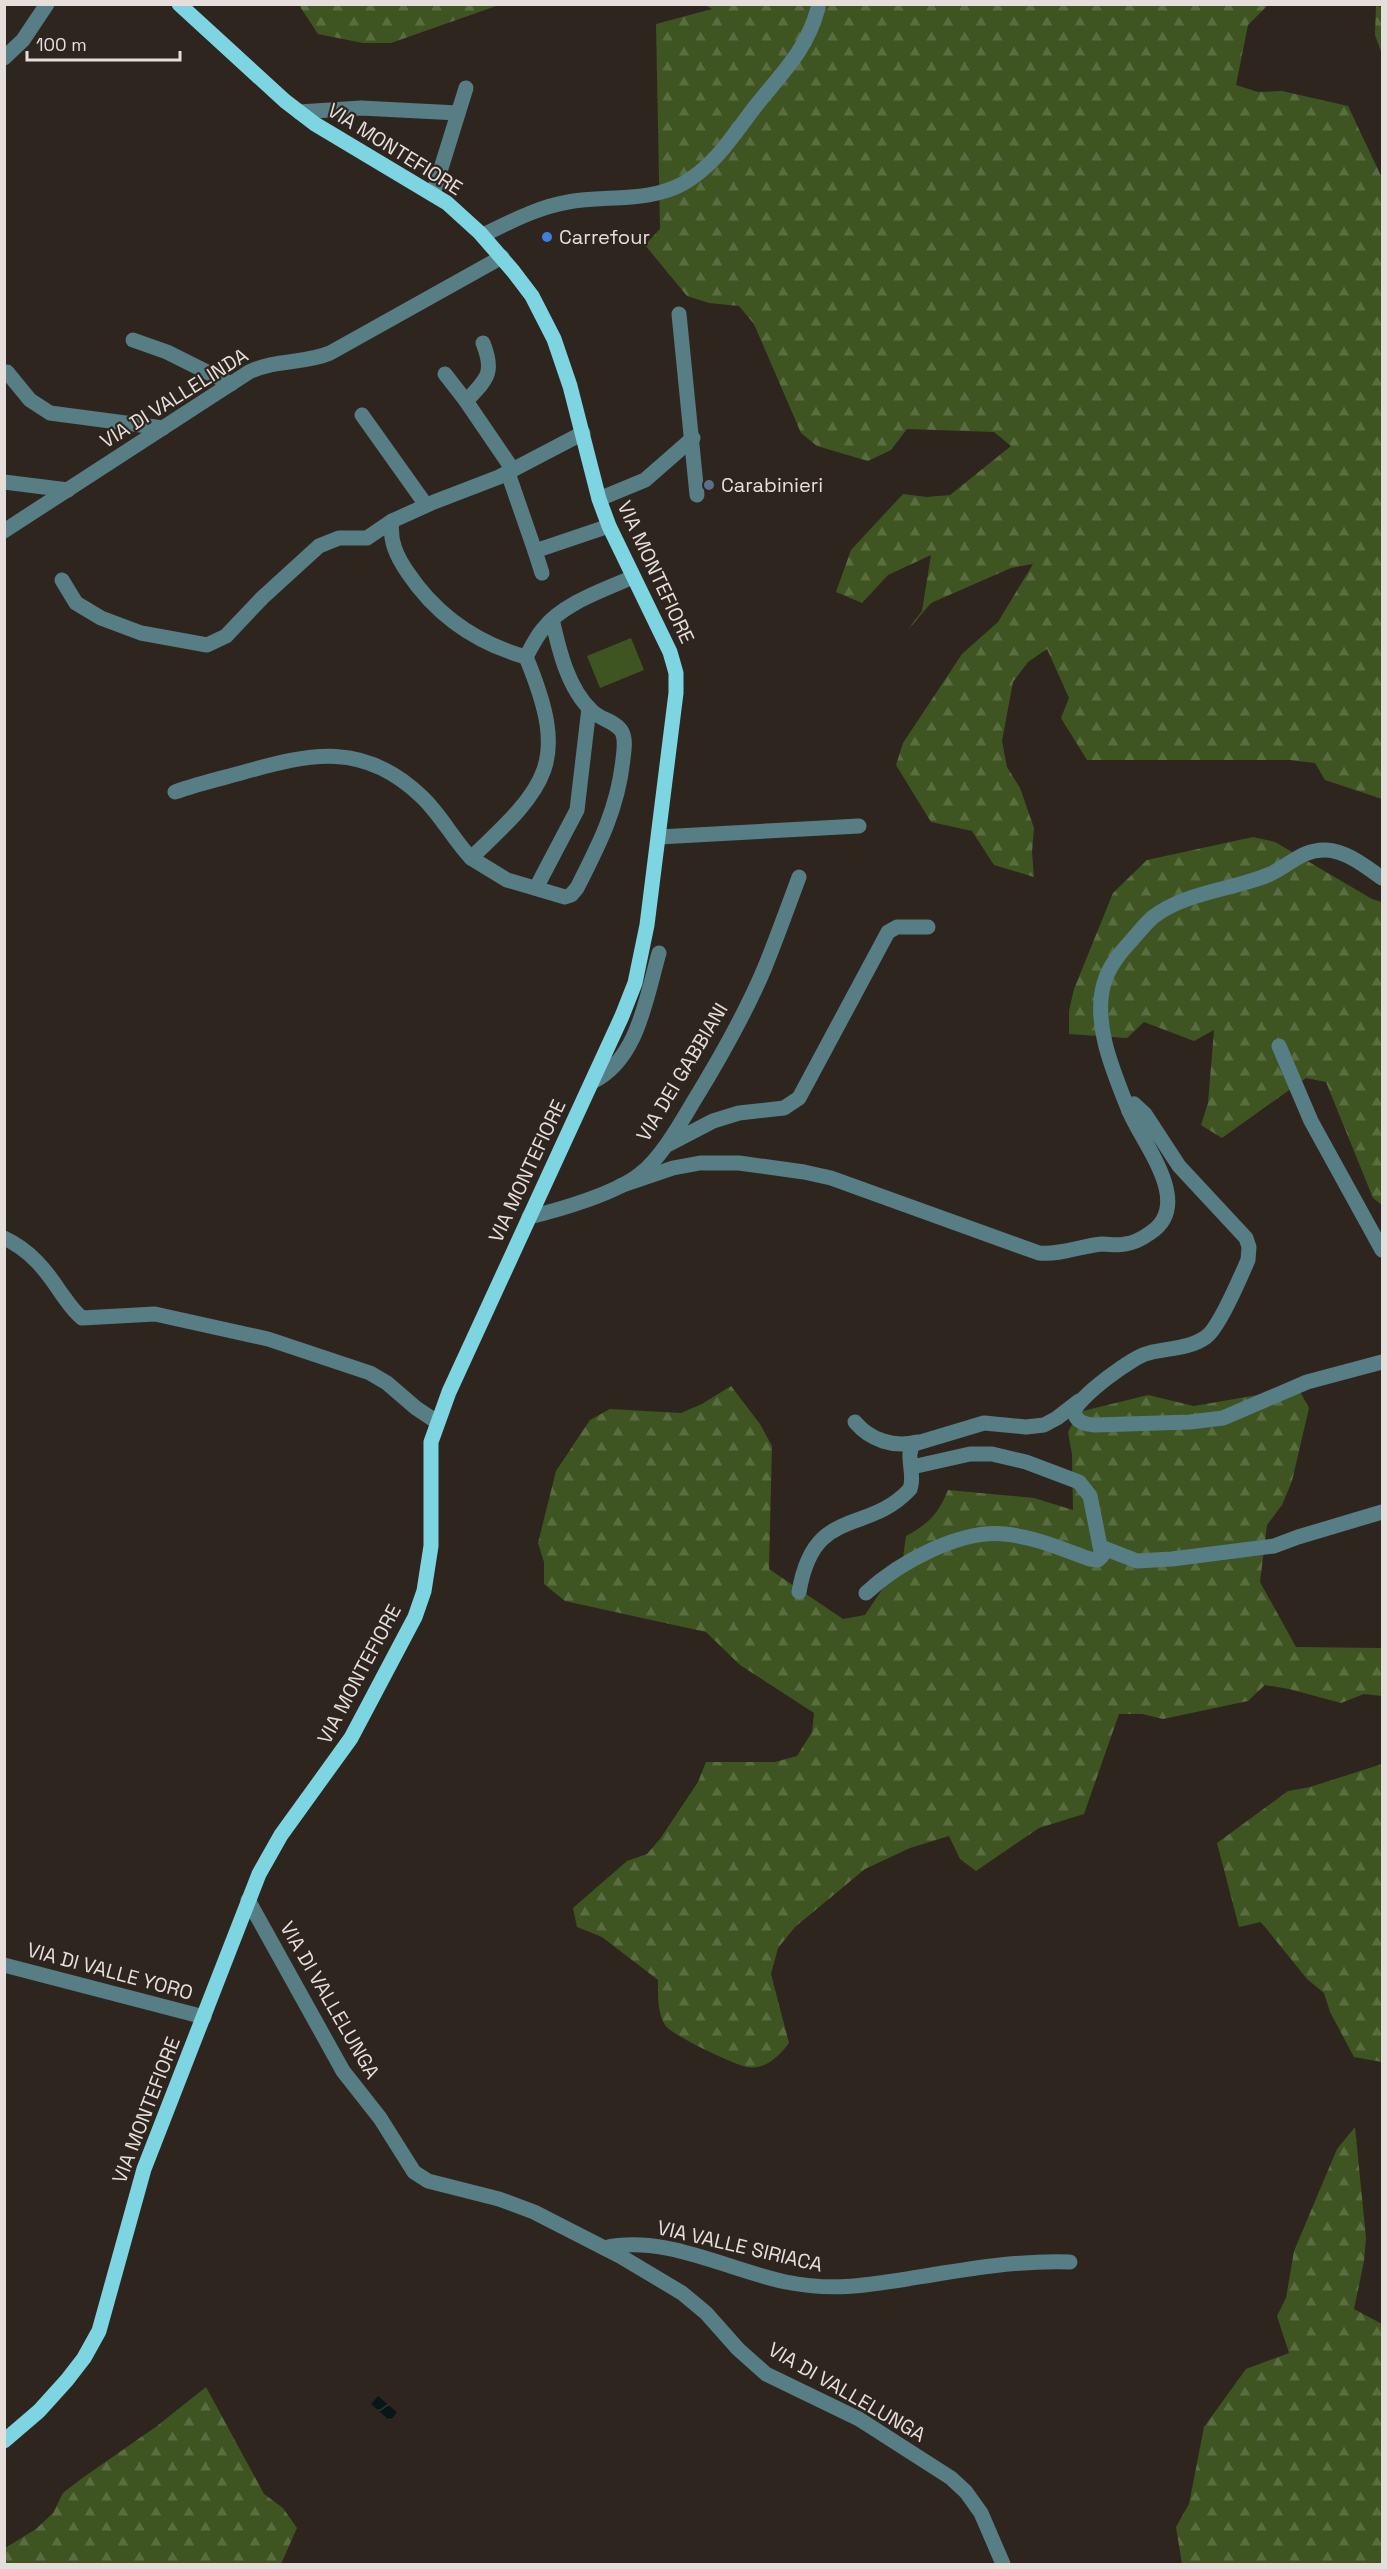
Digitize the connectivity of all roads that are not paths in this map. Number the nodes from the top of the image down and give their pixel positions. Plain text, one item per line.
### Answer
1 (47, 4) edge
2 (179, 4) edge
3 (818, 8) dead end
4 (4, 58) edge
5 (466, 88) dead end
6 (299, 112) junction
7 (458, 113) junction
8 (433, 194) junction
9 (483, 236) junction
10 (502, 257) junction
11 (680, 314) dead end
12 (133, 340) dead end
13 (483, 343) dead end
14 (7, 372) dead end
15 (445, 374) dead end
16 (231, 384) junction
17 (466, 401) junction
18 (362, 415) dead end
19 (163, 428) junction
20 (583, 433) junction
21 (693, 438) junction
22 (511, 471) junction
23 (4, 482) edge
24 (68, 490) junction
25 (697, 495) dead end
26 (599, 499) junction
27 (426, 505) junction
28 (392, 521) junction
29 (609, 526) junction
30 (4, 531) edge
31 (535, 551) junction
32 (542, 573) dead end
33 (633, 577) junction
34 (62, 580) dead end
35 (552, 620) junction
36 (526, 657) junction
37 (589, 708) junction
38 (175, 792) dead end
39 (859, 826) dead end
40 (659, 837) junction
41 (471, 858) junction
42 (799, 877) dead end
43 (1383, 878) edge
44 (536, 888) junction
45 (928, 927) dead end
46 (658, 953) dead end
47 (1279, 1046) dead end
48 (592, 1082) junction
49 (1129, 1111) junction
50 (663, 1147) junction
51 (620, 1186) junction
52 (530, 1217) junction
53 (4, 1238) edge
54 (1383, 1250) edge
55 (1383, 1362) edge
56 (1086, 1396) junction
57 (437, 1422) junction
58 (855, 1422) dead end
59 (916, 1442) junction
60 (912, 1467) junction
61 (1383, 1512) edge
62 (1101, 1546) junction
63 (799, 1592) dead end
64 (866, 1593) dead end
65 (248, 1900) junction
66 (4, 1965) edge
67 (204, 2017) junction
68 (604, 2248) junction
69 (1070, 2262) dead end
70 (4, 2441) edge
71 (1003, 2565) edge

1 - 4 street
2 - 6 main road, VIA MONTEFIORE
3 - 9 street
5 - 7 street
6 - 7 street
6 - 8 main road, VIA MONTEFIORE
7 - 8 street
8 - 9 main road, VIA MONTEFIORE
9 - 10 main road, VIA MONTEFIORE
10 - 16 street, VIA DI VALLELINDA
10 - 20 main road, VIA MONTEFIORE
11 - 21 street
12 - 16 street
13 - 17 street
14 - 19 street
15 - 17 street
16 - 19 street, VIA DI VALLELINDA
17 - 22 street
18 - 27 street
19 - 24 street, VIA DI VALLELINDA
20 - 22 street
20 - 26 main road, VIA MONTEFIORE
21 - 25 street
21 - 26 street
22 - 27 street
22 - 31 street
23 - 24 street
24 - 30 street, VIA DI VALLELINDA
26 - 29 main road, VIA MONTEFIORE
27 - 28 street
28 - 34 street
28 - 36 street
29 - 31 street
29 - 33 main road, VIA MONTEFIORE
31 - 32 street
33 - 35 street
33 - 40 main road, VIA MONTEFIORE
35 - 36 street
35 - 37 street
36 - 41 street
37 - 44 street
37 - 44 street
38 - 41 street
39 - 40 street
40 - 48 main road, VIA MONTEFIORE
41 - 44 street
42 - 50 street, VIA DEI GABBIANI
43 - 49 street
45 - 50 street
46 - 48 street
47 - 54 street
48 - 52 main road, VIA MONTEFIORE
49 - 51 street
49 - 56 street
50 - 51 street, VIA DEI GABBIANI
51 - 52 street, VIA DEI GABBIANI
52 - 57 main road, VIA MONTEFIORE
53 - 57 street
55 - 56 street
56 - 59 street
57 - 65 main road, VIA MONTEFIORE
58 - 59 street
59 - 60 street
60 - 62 street
60 - 63 street
61 - 62 street
62 - 64 street
65 - 67 main road, VIA MONTEFIORE
65 - 68 street, VIA DI VALLELUNGA
66 - 67 street, VIA DI VALLE YORO
67 - 70 main road, VIA MONTEFIORE
68 - 69 street, VIA VALLE SIRIACA
68 - 71 street, VIA DI VALLELUNGA

